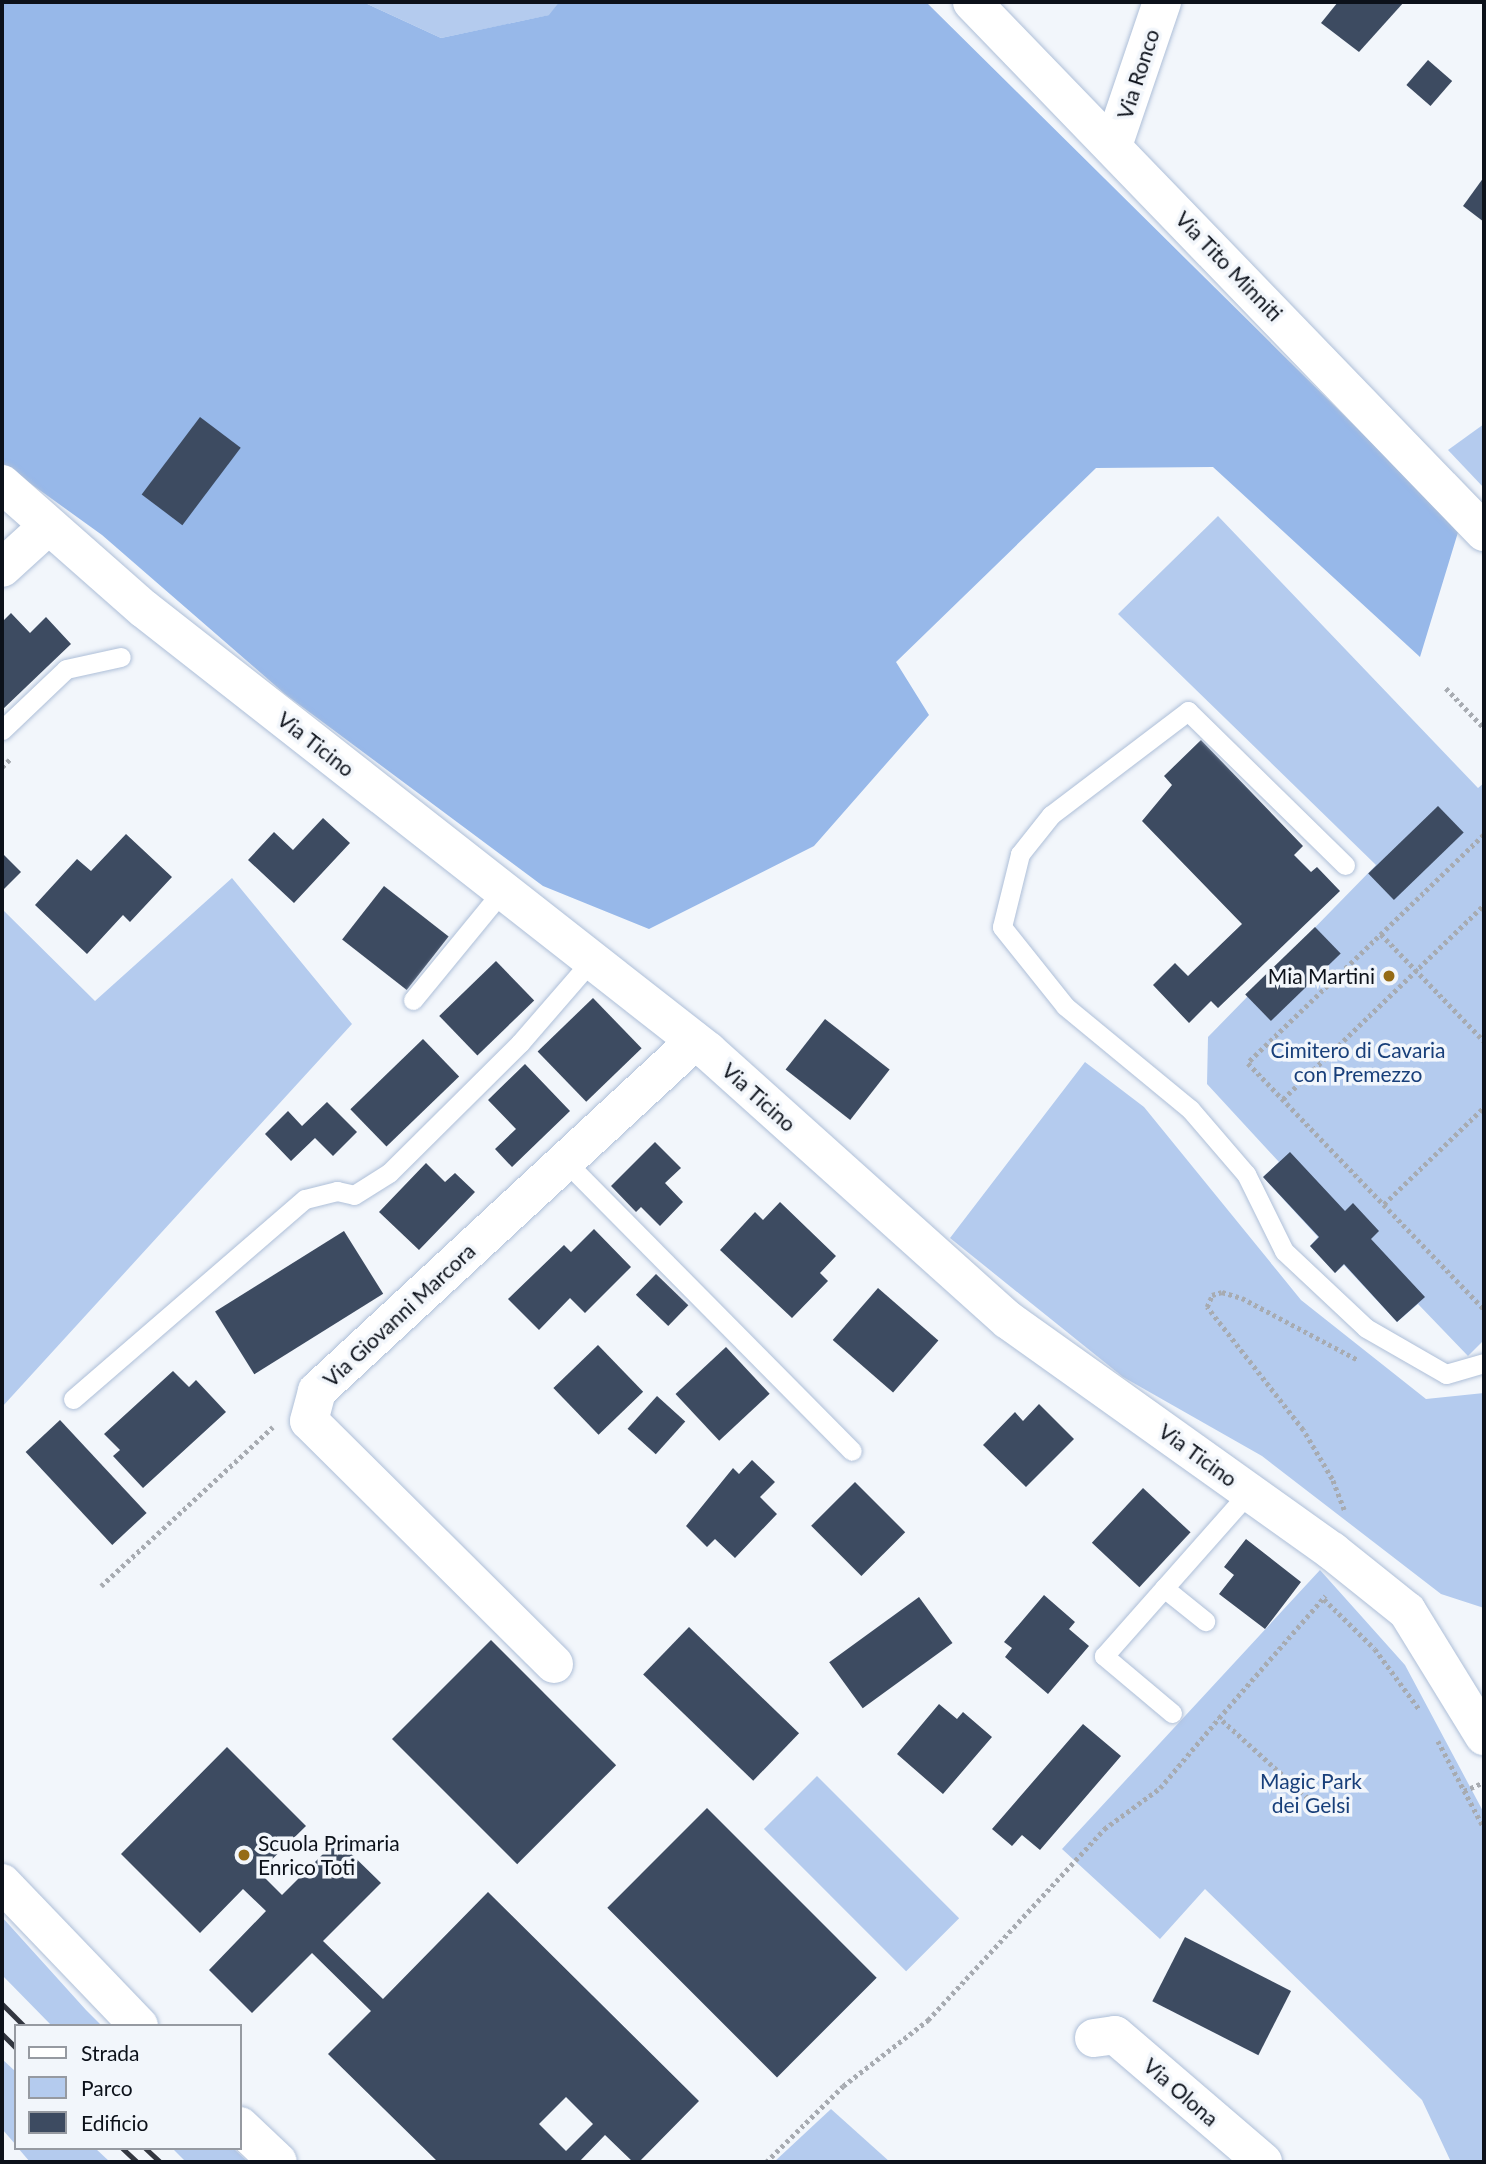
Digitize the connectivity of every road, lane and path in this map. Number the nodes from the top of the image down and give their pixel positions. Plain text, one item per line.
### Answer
1 (972, 2) edge
2 (1162, 2) edge
3 (1113, 146) junction
4 (2, 484) edge
5 (48, 526) junction
6 (1484, 532) edge
7 (2, 568) edge
8 (121, 657) dead end
9 (1446, 688) dead end
10 (1484, 728) edge
11 (2, 730) edge
12 (20, 749) dead end
13 (2, 767) edge
14 (1484, 835) edge
15 (1345, 865) dead end
16 (503, 890) junction
17 (1484, 905) edge
18 (1381, 934) junction
19 (592, 960) junction
20 (1416, 971) junction
21 (413, 1000) dead end
22 (695, 1041) junction
23 (1484, 1041) edge
24 (1283, 1099) junction
25 (1484, 1107) edge
26 (564, 1160) junction
27 (1384, 1204) junction
28 (1484, 1309) edge
29 (1484, 1363) edge
30 (1370, 1365) dead end
31 (317, 1391) junction
32 (73, 1399) dead end
33 (852, 1451) dead end
34 (1249, 1492) junction
35 (1343, 1560) junction
36 (101, 1587) dead end
37 (1164, 1588) junction
38 (1324, 1599) junction
39 (1205, 1621) dead end
40 (554, 1664) dead end
41 (1172, 1713) dead end
42 (1422, 1714) dead end
43 (1219, 1718) junction
44 (1436, 1736) dead end
45 (1484, 1736) edge
46 (1484, 1782) edge
47 (1464, 1791) junction
48 (1313, 1803) dead end
49 (1484, 1828) edge
50 (2, 1883) edge
51 (137, 2024) edge
52 (1094, 2038) dead end
53 (242, 2128) edge
54 (278, 2162) edge
55 (766, 2162) edge
56 (1263, 2162) edge

1 - 3 street, Via Tito Minniti
2 - 3 street, Via Ronco
3 - 6 street, Via Tito Minniti
4 - 5 street, Via Ticino
5 - 7 street
5 - 16 street, Via Ticino
8 - 11 lane
9 - 10 path
12 - 13 path
14 - 18 path
15 - 29 lane
16 - 19 street, Via Ticino
16 - 21 lane
17 - 20 path
18 - 20 path
18 - 24 path
19 - 22 street, Via Ticino
19 - 32 lane
20 - 23 path
20 - 24 path
22 - 26 street, Via Giovanni Marcora
22 - 34 street, Via Ticino
24 - 27 path
25 - 27 path
26 - 31 street, Via Giovanni Marcora
26 - 33 lane
27 - 28 path
30 - 35 path
31 - 36 path
31 - 40 street, Via Giovanni Marcora
34 - 35 street, Via Ticino
34 - 37 lane
35 - 38 path
35 - 45 street, Via Ticino
37 - 39 lane
37 - 41 lane
38 - 42 path
38 - 43 path
43 - 48 path
43 - 55 path
44 - 47 path
46 - 47 path
47 - 49 path
50 - 51 street
52 - 56 street, Via Olona
53 - 54 street

